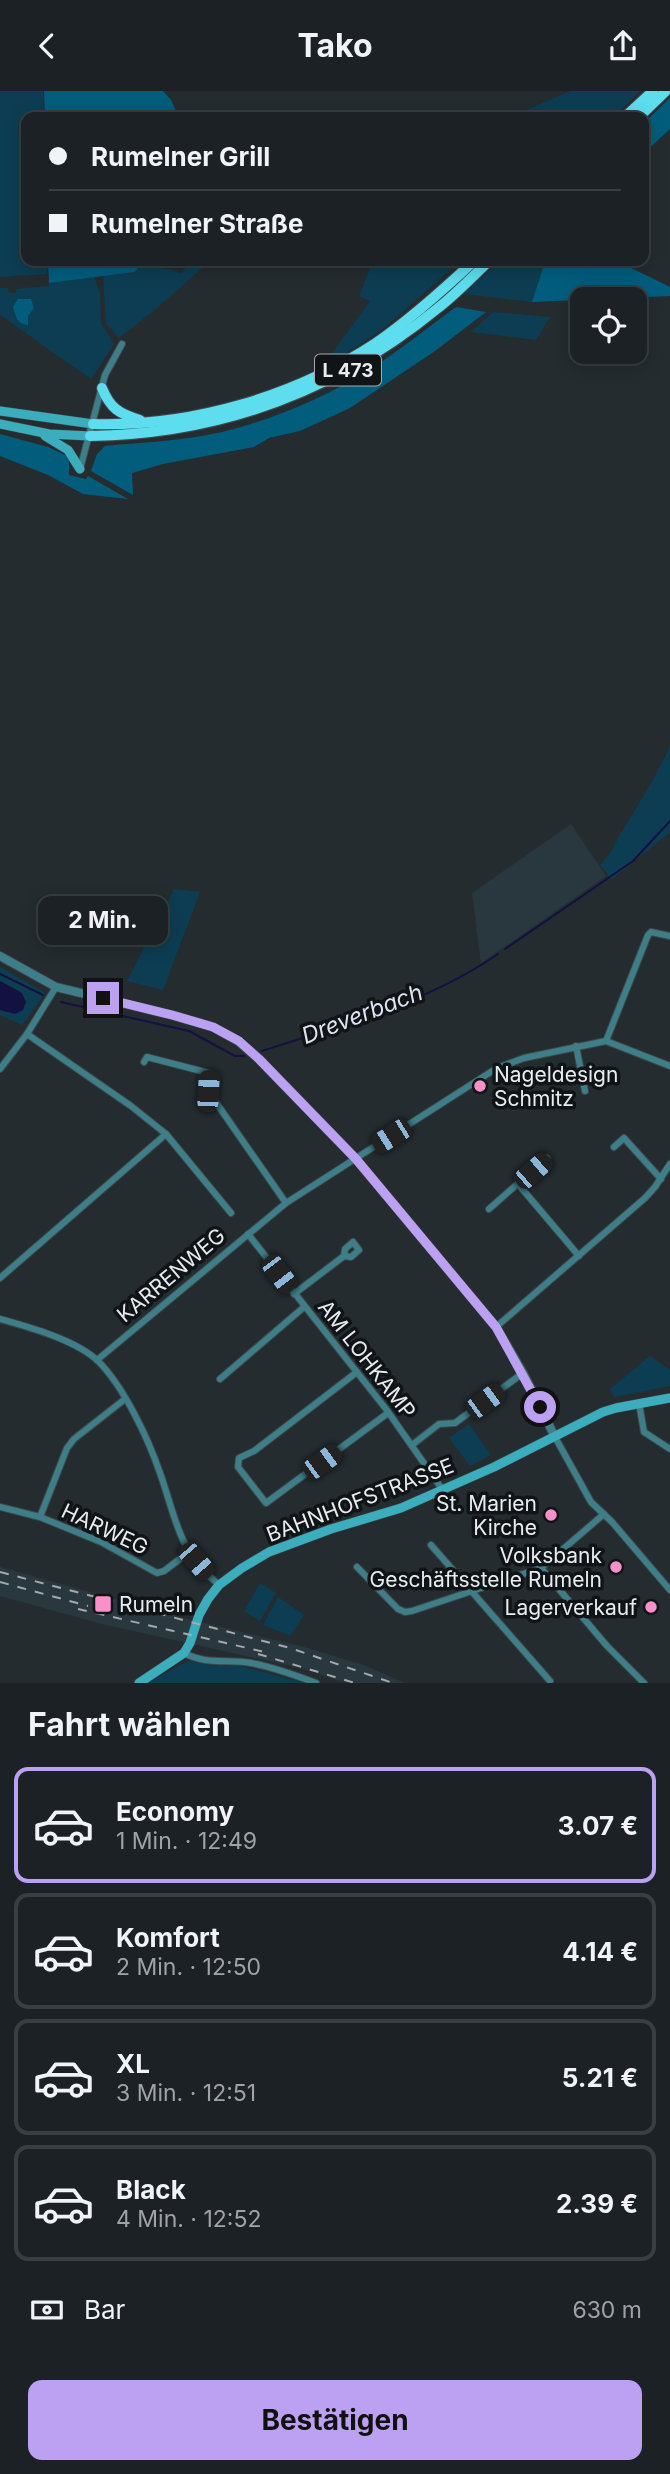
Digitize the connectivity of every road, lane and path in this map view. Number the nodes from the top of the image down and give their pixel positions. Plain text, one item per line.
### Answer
1 (653, 91) edge
2 (666, 91) edge
3 (630, 112) edge
4 (644, 112) edge
5 (469, 266) edge
6 (484, 266) edge
7 (121, 344) dead end
8 (102, 388) junction
9 (0, 411) edge
10 (146, 422) junction
11 (0, 424) edge
12 (93, 424) junction
13 (30, 430) junction
14 (90, 436) junction
15 (79, 469) joint
16 (670, 936) edge
17 (0, 956) edge
18 (56, 987) junction
19 (27, 1034) junction
20 (606, 1041) junction
21 (576, 1046) junction
22 (0, 1055) edge
23 (8, 1058) junction
24 (144, 1062) dead end
25 (670, 1066) edge
26 (0, 1069) edge
27 (585, 1091) dead end
28 (166, 1134) junction
29 (614, 1147) dead end
30 (547, 1158) dead end
31 (356, 1159) junction
32 (670, 1164) edge
33 (661, 1179) junction
34 (518, 1184) junction
35 (286, 1203) junction
36 (489, 1209) dead end
37 (231, 1213) dead end
38 (248, 1234) junction
39 (579, 1256) junction
40 (344, 1257) dead end
41 (0, 1278) edge
42 (294, 1294) junction
43 (304, 1307) junction
44 (0, 1319) edge
45 (496, 1327) junction
46 (97, 1360) junction
47 (357, 1372) junction
48 (523, 1373) junction
49 (220, 1379) dead end
50 (670, 1398) edge
51 (125, 1399) junction
52 (639, 1403) junction
53 (388, 1413) junction
54 (555, 1437) junction
55 (412, 1445) junction
56 (670, 1449) edge
57 (442, 1489) junction
58 (0, 1507) edge
59 (604, 1514) junction
60 (40, 1517) junction
61 (431, 1545) dead end
62 (189, 1552) junction
63 (358, 1567) dead end
64 (541, 1568) junction
65 (219, 1585) junction
66 (670, 1590) edge
67 (473, 1592) junction
68 (184, 1653) junction
69 (642, 1680) edge
70 (550, 1681) dead end
71 (139, 1683) edge
72 (316, 1683) edge
73 (633, 1683) edge

1 - 3 highway
2 - 4 highway
5 - 10 highway, L 473
6 - 14 highway, L 473
7 - 8 street
8 - 10 highway
8 - 12 street
9 - 12 main road, L 473
10 - 12 highway, L 473
11 - 13 main road, L 473
12 - 14 street
13 - 14 main road, L 473
13 - 15 main road
14 - 15 street
16 - 20 street
17 - 18 street
18 - 19 street
18 - 31 street
19 - 23 street
19 - 28 street
20 - 21 street, KARRENWEG
20 - 25 street
21 - 27 street
21 - 31 street, KARRENWEG
22 - 23 street
23 - 26 street
24 - 35 street
28 - 37 street
28 - 41 street
29 - 33 street
30 - 34 street
31 - 35 street, KARRENWEG
31 - 45 street
32 - 33 street
33 - 39 street
34 - 36 street
34 - 39 street
35 - 38 street, KARRENWEG
38 - 42 street, AM LOHKAMP
38 - 46 street, KARRENWEG
39 - 45 street
40 - 42 street, AM LOHKAMP
42 - 43 street, AM LOHKAMP
43 - 47 street, AM LOHKAMP
43 - 49 street
44 - 46 street
45 - 48 street
46 - 51 street
47 - 53 street, AM LOHKAMP
47 - 53 street
48 - 54 street
48 - 55 street, AM LOHKAMP
50 - 52 main road, BAHNHOFSTRASSE
51 - 60 street
51 - 62 street
52 - 54 main road, BAHNHOFSTRASSE
52 - 56 street
53 - 55 street, AM LOHKAMP
54 - 57 main road, BAHNHOFSTRASSE
54 - 59 street
55 - 57 street, AM LOHKAMP
57 - 65 main road, BAHNHOFSTRASSE
58 - 60 street, HARWEG
59 - 64 street
59 - 66 street
60 - 62 street, HARWEG
61 - 67 street
62 - 65 street
63 - 67 street
64 - 67 street
64 - 69 street
65 - 68 main road
67 - 70 street
68 - 71 main road
68 - 72 street
69 - 73 street

